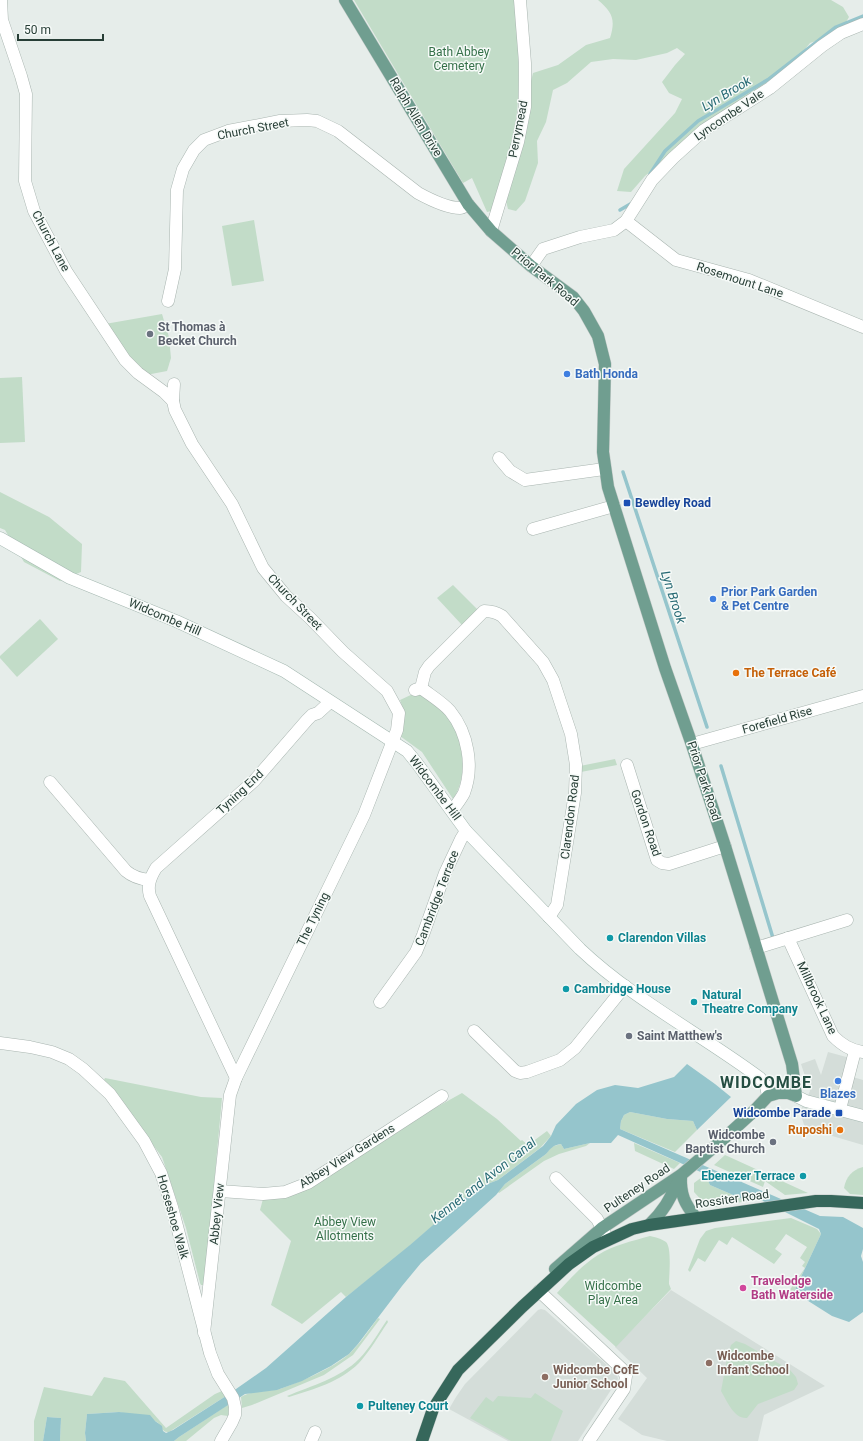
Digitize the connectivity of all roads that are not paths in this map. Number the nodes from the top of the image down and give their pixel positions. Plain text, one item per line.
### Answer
1 (2, 0) edge
2 (345, 0) edge
3 (520, 0) edge
4 (863, 24) edge
5 (468, 204) junction
6 (626, 221) junction
7 (491, 231) junction
8 (531, 266) junction
9 (168, 301) dead end
10 (863, 327) edge
11 (174, 384) dead end
12 (173, 401) junction
13 (499, 458) dead end
14 (604, 469) junction
15 (614, 506) junction
16 (533, 529) dead end
17 (0, 538) edge
18 (863, 696) edge
19 (330, 702) junction
20 (393, 741) junction
21 (692, 744) junction
22 (627, 765) dead end
23 (50, 782) dead end
24 (452, 811) junction
25 (466, 831) junction
26 (725, 846) junction
27 (149, 880) junction
28 (549, 917) junction
29 (848, 920) dead end
30 (788, 938) junction
31 (756, 948) junction
32 (625, 986) junction
33 (380, 1002) dead end
34 (474, 1031) dead end
35 (0, 1043) edge
36 (859, 1051) edge
37 (236, 1078) junction
38 (230, 1094) joint
39 (442, 1096) dead end
40 (768, 1096) junction
41 (796, 1096) junction
42 (840, 1109) junction
43 (863, 1116) edge
44 (684, 1172) junction
45 (556, 1178) dead end
46 (220, 1191) junction
47 (863, 1203) edge
48 (696, 1218) junction
49 (649, 1225) junction
50 (602, 1228) junction
51 (607, 1239) junction
52 (539, 1291) junction
53 (204, 1333) junction
54 (221, 1441) edge
55 (422, 1441) edge
56 (589, 1441) edge

1 - 12 street, Church Lane
2 - 5 main road, Ralph Allen Drive
3 - 7 street, Perrymead
4 - 6 street, Lyncombe Vale
5 - 7 main road, Ralph Allen Drive
5 - 9 street, Church Street
6 - 8 street, Lyncombe Vale
6 - 10 street, Rosemount Lane
7 - 8 main road, Prior Park Road
8 - 14 main road, Prior Park Road
11 - 12 street, Church Street
12 - 20 street, Church Street
13 - 14 street
14 - 15 main road, Prior Park Road
15 - 16 street
15 - 21 main road, Prior Park Road
17 - 19 street, Widcombe Hill
18 - 21 street, Forefield Rise
19 - 20 street, Widcombe Hill
19 - 27 street, Tyning End
20 - 24 street, Widcombe Hill
20 - 37 street, The Tyning
21 - 26 main road, Prior Park Road
22 - 26 street, Gordon Road
23 - 27 street
24 - 25 street, Widcombe Hill
24 - 28 street, Clarendon Road
25 - 28 street, Widcombe Hill
25 - 33 street, Cambridge Terrace
26 - 31 main road, Prior Park Road
27 - 37 street
28 - 32 street, Widcombe Hill
29 - 30 street
30 - 31 street
30 - 36 street, Millbrook Lane
31 - 41 main road, Prior Park Road
32 - 34 street
32 - 40 street, Widcombe Hill
35 - 53 street, Horseshoe Walk
36 - 42 street
37 - 38 street, The Tyning
38 - 46 street, Abbey View
39 - 46 street, Abbey View Gardens
40 - 41 main road
40 - 44 main road, Pulteney Road
41 - 42 street
42 - 43 street
44 - 48 main road
44 - 49 main road
44 - 50 main road, Pulteney Road
45 - 50 street
46 - 53 street, Abbey View
47 - 48 highway, Rossiter Road
48 - 49 highway, Rossiter Road
49 - 51 highway, Rossiter Road
50 - 51 street
50 - 52 main road, Pulteney Road
51 - 52 highway, Pulteney Road
52 - 55 highway, Pulteney Road
52 - 56 street
53 - 54 street, Horseshoe Walk

